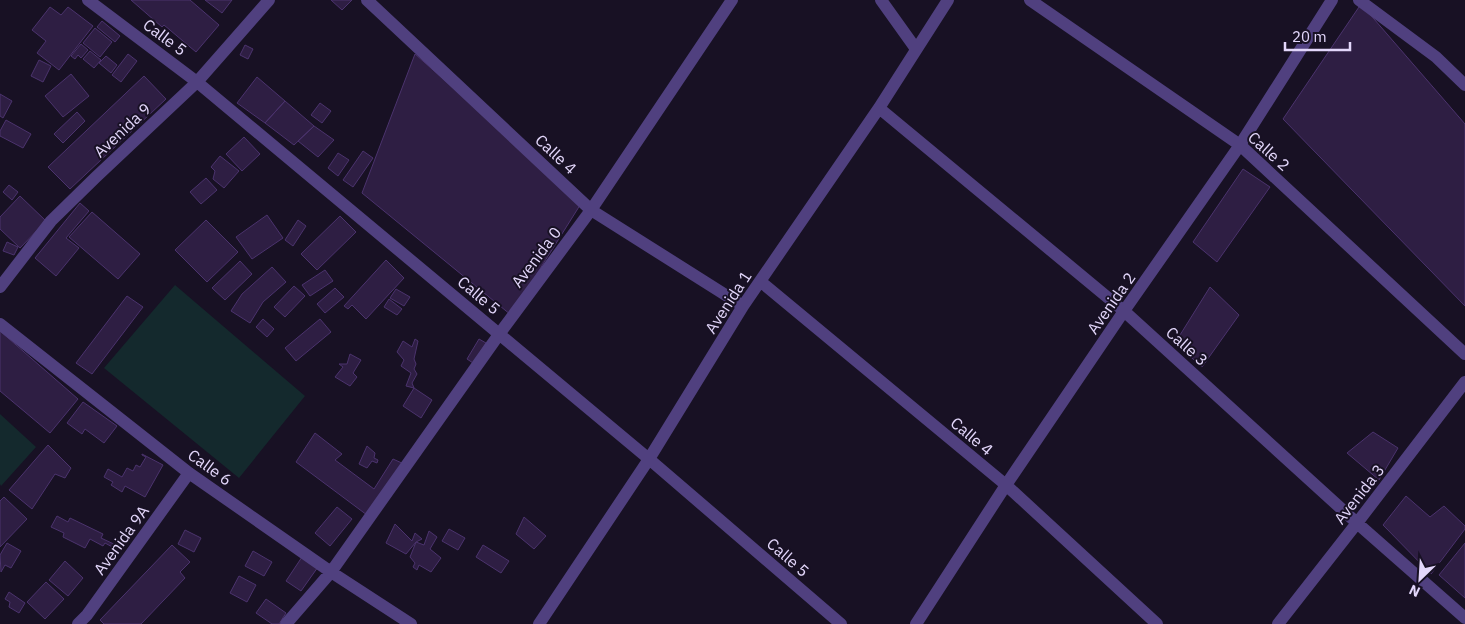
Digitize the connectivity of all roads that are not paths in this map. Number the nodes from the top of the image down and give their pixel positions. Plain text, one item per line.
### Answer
1 (88, 0) edge
2 (269, 0) edge
3 (367, 0) edge
4 (732, 0) edge
5 (882, 0) edge
6 (948, 0) edge
7 (1030, 0) edge
8 (1332, 0) edge
9 (1358, 0) edge
10 (916, 49) junction
11 (197, 82) junction
12 (1465, 85) edge
13 (879, 108) junction
14 (1240, 145) junction
15 (592, 210) junction
16 (760, 281) junction
17 (0, 287) edge
18 (743, 306) junction
19 (1124, 311) junction
20 (0, 324) edge
21 (500, 333) junction
22 (1465, 354) edge
23 (1465, 382) edge
24 (649, 459) junction
25 (189, 473) junction
26 (1006, 485) junction
27 (1357, 523) junction
28 (331, 572) junction
29 (1465, 618) edge
30 (78, 624) edge
31 (286, 624) edge
32 (410, 624) edge
33 (539, 624) edge
34 (841, 624) edge
35 (916, 624) edge
36 (1157, 624) edge
37 (1278, 624) edge

1 - 11 street, Calle 5
2 - 11 street, Avenida 9
3 - 15 street, Calle 4
4 - 15 street, Avenida 0
5 - 10 street
6 - 10 street, Avenida 1
7 - 14 street, Calle 2
8 - 14 street, Avenida 2
9 - 12 street
10 - 13 street, Avenida 1
11 - 17 street, Avenida 9
11 - 21 street, Calle 5
13 - 16 street, Avenida 1
13 - 19 street, Calle 3
14 - 19 street, Avenida 2
14 - 22 street, Calle 2
15 - 18 street, Calle 4
15 - 21 street, Avenida 0
16 - 18 street, Avenida 1
16 - 26 street, Calle 4
18 - 24 street, Avenida 1
19 - 26 street, Avenida 2
19 - 27 street, Calle 3
20 - 25 street, Calle 6
21 - 24 street, Calle 5
21 - 28 street, Avenida 0
23 - 27 street, Avenida 3
24 - 33 street, Avenida 1
24 - 34 street, Calle 5
25 - 28 street, Calle 6
25 - 30 street, Avenida 9A
26 - 35 street, Avenida 2
26 - 36 street, Calle 4
27 - 29 street, Calle 3
27 - 37 street, Avenida 3
28 - 31 street, Avenida 0
28 - 32 street, Calle 6

